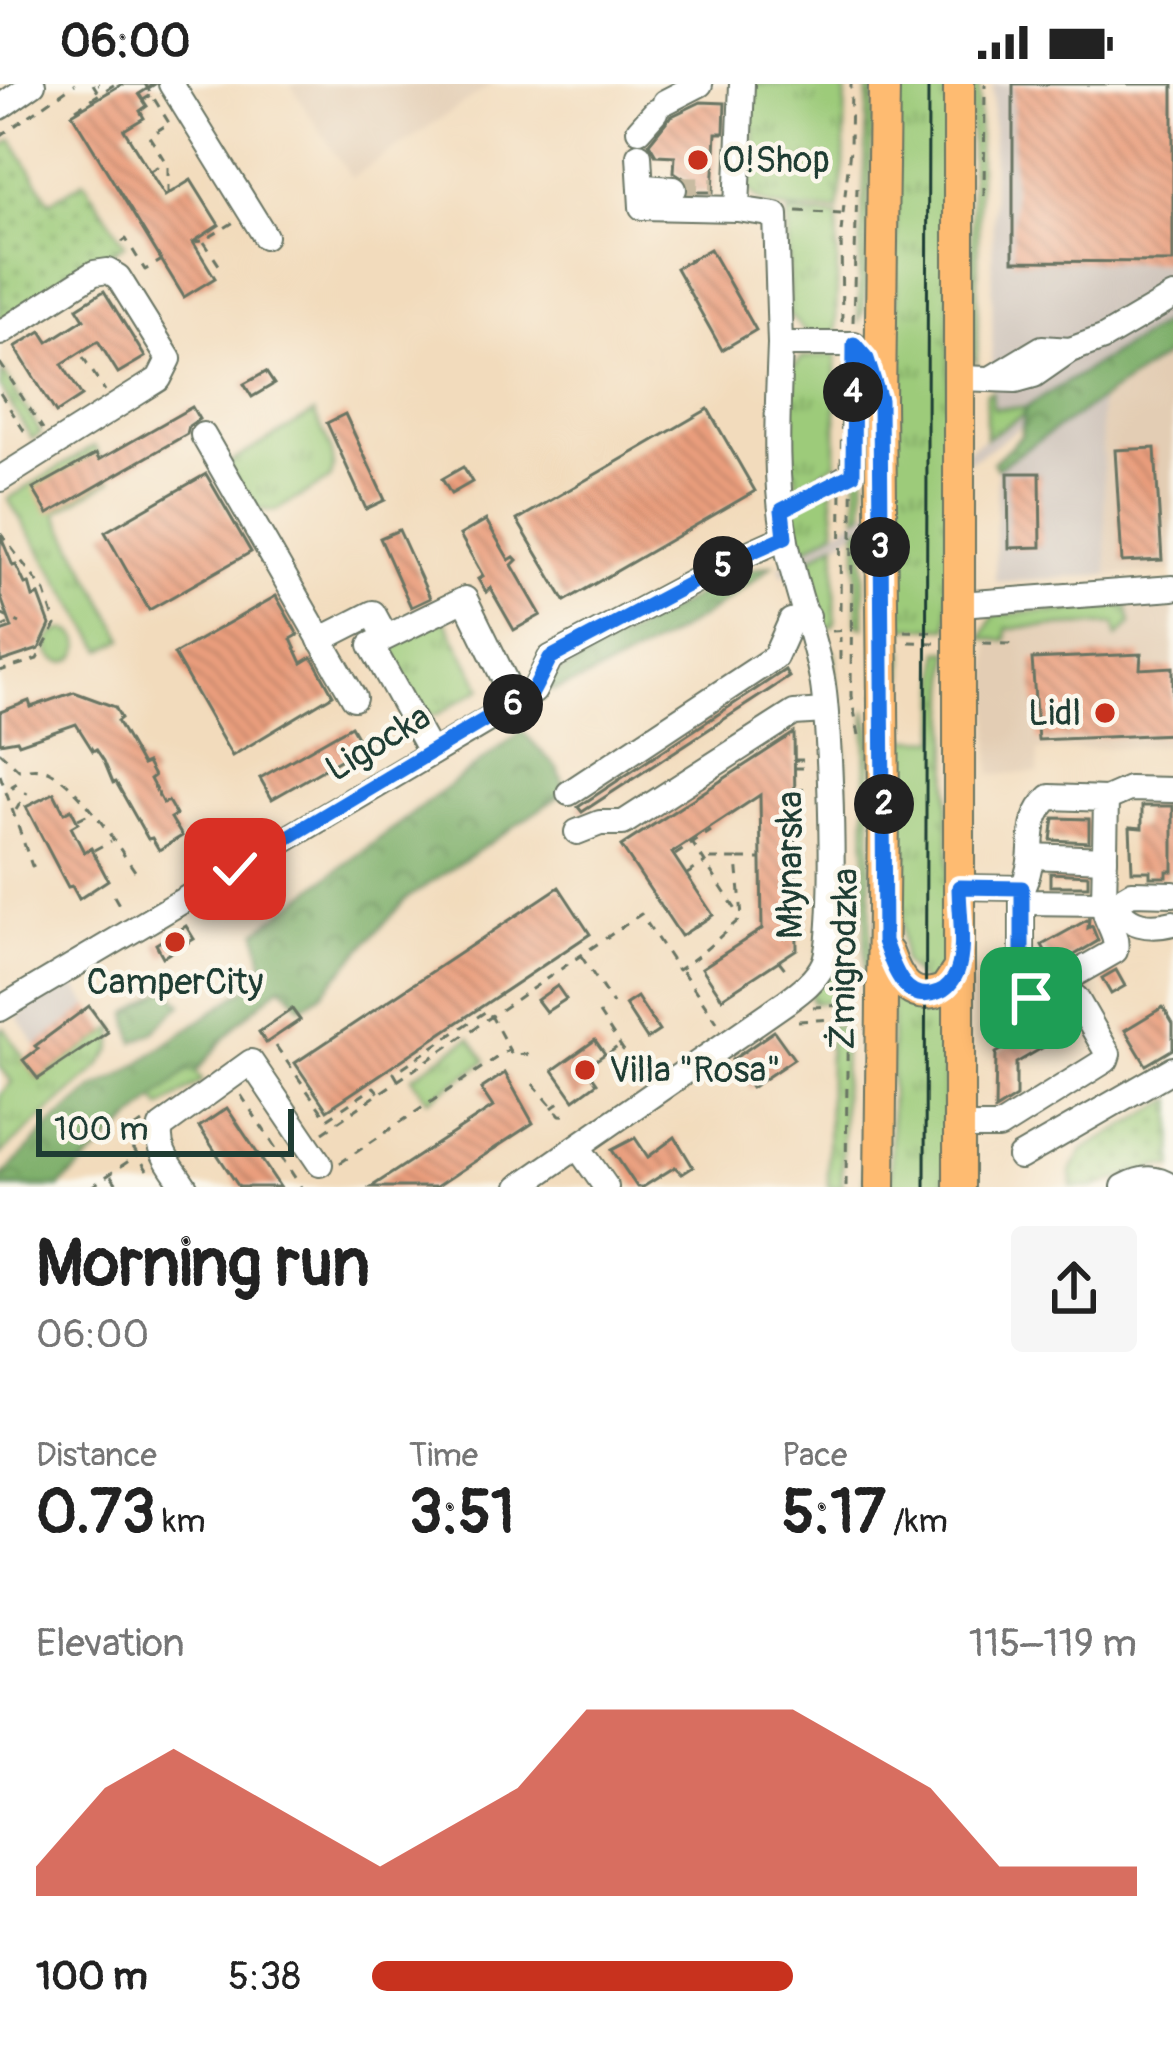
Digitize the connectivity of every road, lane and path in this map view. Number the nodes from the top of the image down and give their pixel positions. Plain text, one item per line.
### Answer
1 (32, 84) edge
2 (75, 84) edge
3 (96, 84) edge
4 (115, 84) edge
5 (145, 84) edge
6 (171, 84) edge
7 (700, 84) edge
8 (742, 84) edge
9 (851, 84) edge
10 (884, 84) edge
11 (959, 84) edge
12 (100, 96) junction
13 (0, 107) edge
14 (76, 109) dead end
15 (180, 117) dead end
16 (169, 124) junction
17 (0, 136) edge
18 (166, 162) junction
19 (150, 171) dead end
20 (858, 182) dead end
21 (643, 187) junction
22 (674, 189) tunnel mouth
23 (168, 194) dead end
24 (729, 196) junction
25 (250, 212) junction
26 (843, 214) junction
27 (776, 215) junction
28 (265, 236) dead end
29 (203, 241) junction
30 (122, 242) dead end
31 (193, 242) dead end
32 (162, 260) dead end
33 (881, 268) junction
34 (223, 272) dead end
35 (1173, 297) edge
36 (0, 333) edge
37 (780, 344) junction
38 (846, 345) junction
39 (83, 357) dead end
40 (0, 363) edge
41 (960, 378) junction
42 (0, 393) edge
43 (880, 400) junction
44 (115, 407) junction
45 (203, 435) dead end
46 (841, 466) junction
47 (853, 474) junction
48 (841, 477) junction
49 (0, 479) edge
50 (785, 504) junction
51 (0, 533) edge
52 (785, 537) junction
53 (1173, 588) edge
54 (840, 610) dead end
55 (0, 614) edge
56 (955, 618) junction
57 (810, 625) junction
58 (0, 628) edge
59 (852, 630) junction
60 (863, 631) dead end
61 (892, 631) dead end
62 (386, 637) junction
63 (320, 640) junction
64 (980, 643) dead end
65 (1014, 651) dead end
66 (0, 671) edge
67 (354, 698) dead end
68 (515, 703) junction
69 (825, 711) junction
70 (860, 741) dead end
71 (0, 752) edge
72 (430, 753) junction
73 (794, 760) dead end
74 (794, 768) dead end
75 (0, 776) edge
76 (19, 782) dead end
77 (14, 790) dead end
78 (795, 790) dead end
79 (1173, 790) edge
80 (27, 792) dead end
81 (569, 793) dead end
82 (795, 799) dead end
83 (1106, 799) junction
84 (97, 800) dead end
85 (87, 806) junction
86 (13, 812) junction
87 (92, 812) junction
88 (78, 819) dead end
89 (711, 831) dead end
90 (578, 832) dead end
91 (112, 840) junction
92 (692, 842) junction
93 (94, 850) dead end
94 (674, 855) dead end
95 (1031, 856) junction
96 (737, 859) junction
97 (760, 859) dead end
98 (1105, 859) junction
99 (796, 860) dead end
100 (818, 860) dead end
101 (704, 861) junction
102 (36, 864) dead end
103 (137, 874) dead end
104 (688, 874) dead end
105 (959, 887) junction
106 (1173, 894) edge
107 (1022, 895) junction
108 (1110, 903) junction
109 (742, 917) junction
110 (1173, 922) edge
111 (884, 941) junction
112 (711, 949) junction
113 (580, 955) junction
114 (716, 957) dead end
115 (779, 961) dead end
116 (681, 968) junction
117 (959, 968) junction
118 (860, 991) dead end
119 (1076, 998) dead end
120 (789, 1001) junction
121 (613, 1004) dead end
122 (860, 1004) junction
123 (0, 1009) edge
124 (599, 1013) dead end
125 (860, 1016) dead end
126 (494, 1018) junction
127 (848, 1018) dead end
128 (725, 1034) dead end
129 (620, 1045) junction
130 (276, 1046) dead end
131 (508, 1050) junction
132 (609, 1053) dead end
133 (531, 1058) dead end
134 (1173, 1069) edge
135 (634, 1073) dead end
136 (398, 1082) junction
137 (533, 1084) dead end
138 (235, 1087) dead end
139 (386, 1090) junction
140 (380, 1094) junction
141 (391, 1097) dead end
142 (564, 1099) dead end
143 (552, 1108) junction
144 (572, 1116) dead end
145 (959, 1127) junction
146 (159, 1143) junction
147 (578, 1147) junction
148 (1020, 1157) dead end
149 (318, 1160) junction
150 (110, 1174) junction
151 (91, 1187) edge
152 (119, 1187) edge
153 (185, 1187) edge
154 (301, 1187) edge
155 (519, 1187) edge
156 (606, 1187) edge
157 (880, 1187) edge
158 (958, 1187) edge
159 (1124, 1187) edge
160 (1171, 1187) edge

1 - 13 street
2 - 17 path
3 - 12 path
4 - 12 path
5 - 16 path
6 - 25 street
7 - 21 street
8 - 24 street
9 - 26 path
10 - 33 main road, Żmigrodzka
11 - 41 main road
12 - 14 path
15 - 16 path
16 - 18 path
18 - 19 path
18 - 23 path
20 - 38 path
21 - 22 street
21 - 24 street
24 - 27 street
25 - 28 street
25 - 29 path
26 - 27 path
26 - 38 path
27 - 37 street, Młynarska
29 - 31 path
29 - 34 path
30 - 32 path
33 - 38 street
33 - 43 main road, Żmigrodzka
35 - 41 street
36 - 44 street
37 - 38 street
37 - 50 street, Młynarska
38 - 43 street
38 - 46 path
38 - 47 path
39 - 44 path
40 - 42 path
41 - 56 main road
43 - 111 main road, Żmigrodzka
44 - 49 street
45 - 63 street
46 - 48 path
46 - 50 path
47 - 48 path
47 - 59 path
48 - 50 path
48 - 54 path
50 - 52 street, Młynarska
51 - 66 path
52 - 57 street, Młynarska
52 - 68 street, Ligocka
53 - 56 street
55 - 58 path
56 - 61 path
56 - 105 main road
57 - 59 path
57 - 69 street, Młynarska
57 - 81 street
59 - 60 path
59 - 70 path
62 - 63 street
62 - 68 street
62 - 72 street
63 - 67 street
64 - 65 path
68 - 72 street, Ligocka
69 - 90 street
69 - 120 street, Młynarska
71 - 85 path
72 - 123 street, Ligocka
73 - 74 path
75 - 86 path
76 - 77 path
78 - 82 path
79 - 83 street
80 - 86 path
83 - 95 street
83 - 98 street
84 - 85 path
85 - 87 path
86 - 102 path
87 - 88 path
87 - 91 path
89 - 92 path
91 - 93 path
91 - 103 path
92 - 94 path
92 - 101 path
95 - 98 street
95 - 107 street
96 - 97 path
96 - 101 path
96 - 109 path
98 - 108 street
99 - 100 path
101 - 104 path
101 - 109 path
105 - 107 street
105 - 117 main road
106 - 108 street
107 - 108 street
107 - 108 street
108 - 110 street
109 - 112 path
111 - 117 main road
111 - 157 main road, Żmigrodzka
112 - 114 path
112 - 116 path
113 - 116 path
113 - 121 path
113 - 126 path
115 - 120 path
116 - 128 path
117 - 145 main road
118 - 122 path
119 - 145 street
120 - 122 path
120 - 127 path
120 - 147 street, Młynarska
122 - 125 path
124 - 129 path
126 - 131 path
126 - 136 path
126 - 136 path
129 - 132 path
129 - 135 path
130 - 140 path
131 - 133 path
131 - 149 path
134 - 148 street
136 - 139 path
137 - 143 path
138 - 154 path
139 - 140 path
139 - 141 path
140 - 149 path
142 - 143 path
143 - 144 path
145 - 158 main road
146 - 149 street
146 - 150 path
146 - 153 street
147 - 155 street, Młynarska
147 - 156 street
150 - 151 path
150 - 152 path
159 - 160 street

